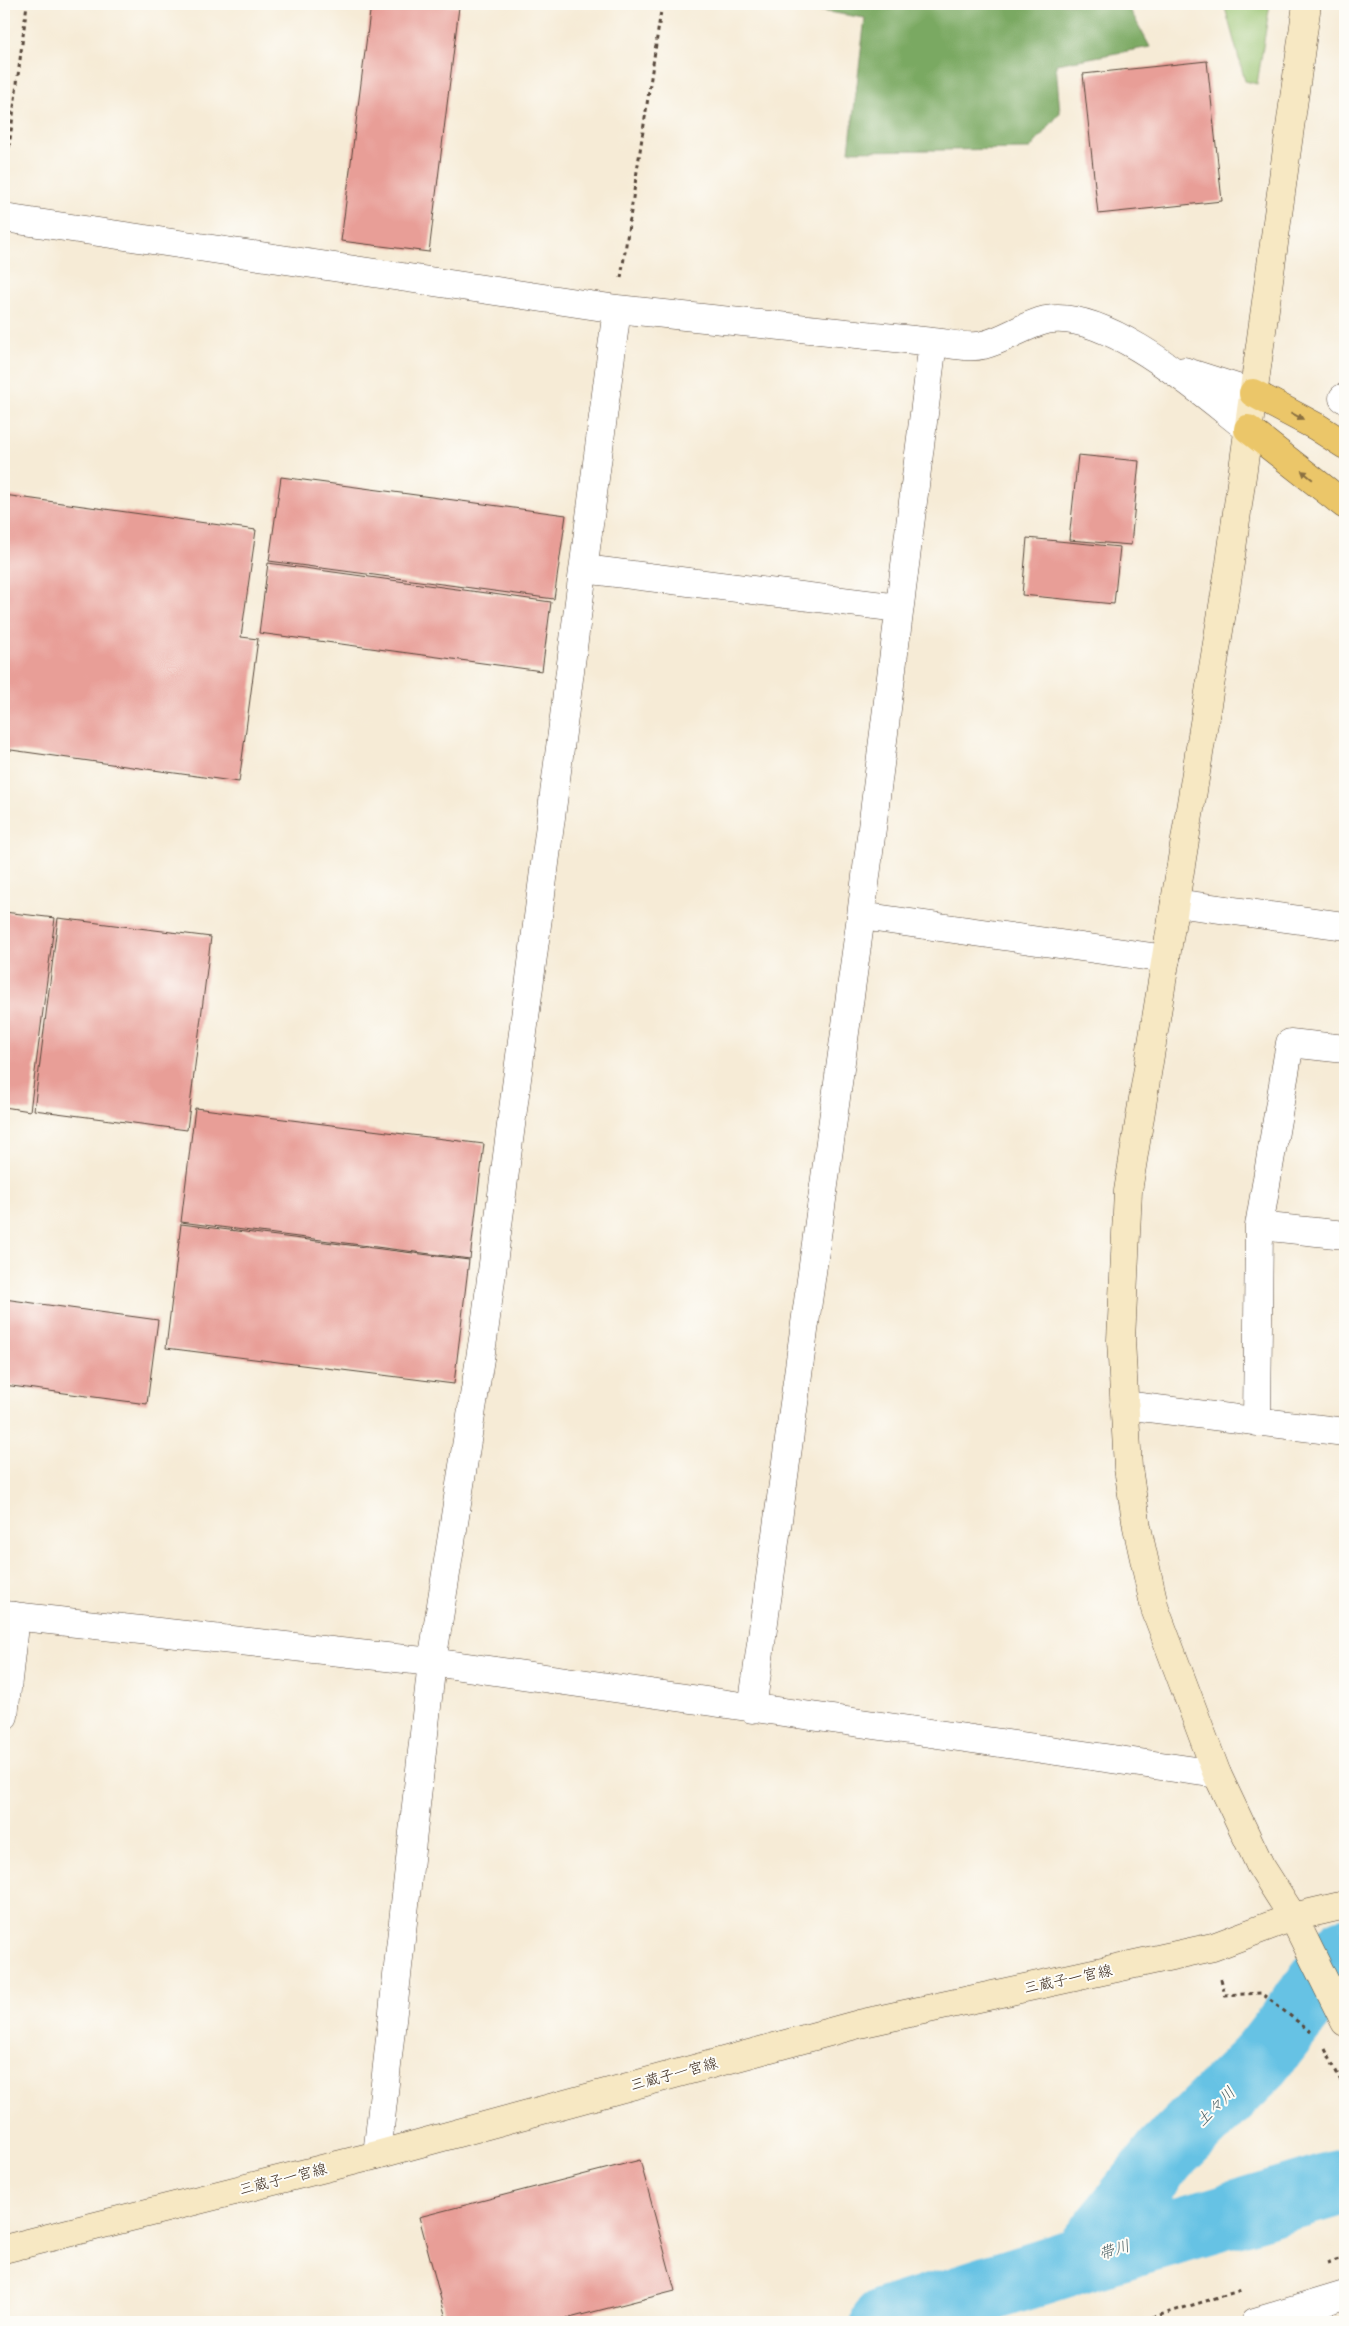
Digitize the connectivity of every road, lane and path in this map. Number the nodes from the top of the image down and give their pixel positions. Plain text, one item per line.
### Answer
1 (27, 4) edge
2 (662, 4) edge
3 (1307, 4) edge
4 (4, 190) edge
5 (4, 218) edge
6 (617, 309) junction
7 (934, 342) junction
8 (1163, 364) junction
9 (1254, 393) junction
10 (1248, 429) junction
11 (1345, 446) edge
12 (1345, 505) edge
13 (584, 569) junction
14 (899, 608) junction
15 (1175, 903) junction
16 (861, 916) junction
17 (1345, 926) edge
18 (1166, 959) junction
19 (1345, 1049) edge
20 (1259, 1226) junction
21 (1345, 1235) edge
22 (1124, 1405) junction
23 (1258, 1422) junction
24 (1345, 1432) edge
25 (9, 1615) edge
26 (432, 1662) junction
27 (752, 1709) junction
28 (4, 1716) edge
29 (1217, 1774) junction
30 (1345, 1905) edge
31 (1303, 1920) junction
32 (1213, 1947) junction
33 (1344, 2020) edge
34 (1312, 2033) dead end
35 (1324, 2047) dead end
36 (1345, 2089) edge
37 (377, 2155) junction
38 (4, 2250) edge
39 (1345, 2295) edge
40 (1255, 2322) edge

1 - 4 path
2 - 6 path
3 - 9 street
5 - 6 street
6 - 7 street
6 - 13 street
7 - 8 street
7 - 14 street
8 - 9 street
8 - 10 street
9 - 10 street
9 -> 11 main road
12 -> 10 main road
10 - 15 street
13 - 14 street
13 - 26 street
14 - 16 street
15 - 17 street
15 - 18 street
16 - 18 street
16 - 27 street
18 - 22 street
19 - 20 street
20 - 21 street
20 - 23 street
22 - 23 street
22 - 29 street
23 - 24 street
25 - 26 street
25 - 28 street
26 - 27 street
26 - 37 street
27 - 29 street
29 - 31 street
30 - 31 street, 三蔵子一宮線
31 - 32 street, 三蔵子一宮線
31 - 33 street
32 - 34 path
32 - 37 street, 三蔵子一宮線
35 - 36 path
37 - 38 street, 三蔵子一宮線
39 - 40 street

